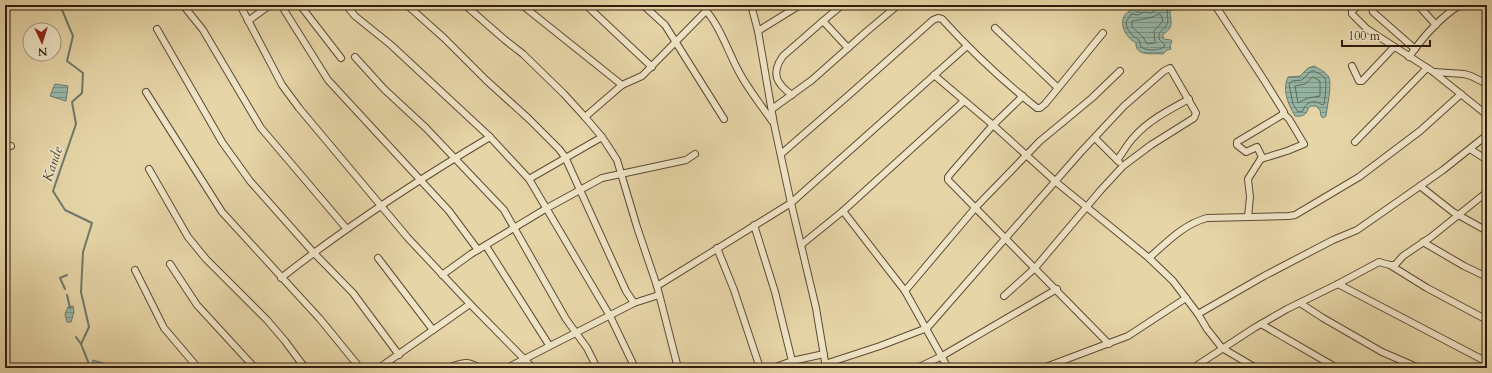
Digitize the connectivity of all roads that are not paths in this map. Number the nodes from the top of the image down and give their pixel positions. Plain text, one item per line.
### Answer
1 (183, 5) edge
2 (240, 5) edge
3 (270, 5) edge
4 (281, 5) edge
5 (300, 5) edge
6 (346, 5) edge
7 (407, 5) edge
8 (465, 5) edge
9 (522, 5) edge
10 (586, 5) edge
11 (643, 5) edge
12 (701, 5) edge
13 (751, 5) edge
14 (800, 5) edge
15 (842, 5) edge
16 (898, 5) edge
17 (1215, 5) edge
18 (1359, 5) edge
19 (1379, 5) edge
20 (1418, 5) edge
21 (1460, 5) edge
22 (1371, 6) edge
23 (707, 10) junction
24 (248, 21) junction
25 (823, 21) junction
26 (1436, 24) junction
27 (995, 28) dead end
28 (157, 29) dead end
29 (758, 31) junction
30 (1103, 33) dead end
31 (676, 42) junction
32 (967, 46) junction
33 (1394, 47) junction
34 (848, 48) junction
35 (1415, 49) junction
36 (355, 57) dead end
37 (1409, 57) junction
38 (341, 58) dead end
39 (1352, 66) dead end
40 (652, 67) junction
41 (1430, 70) junction
42 (1120, 71) dead end
43 (934, 75) junction
44 (1487, 84) edge
45 (622, 85) junction
46 (1058, 88) junction
47 (146, 92) dead end
48 (1461, 94) junction
49 (792, 95) junction
50 (1023, 96) junction
51 (1189, 99) junction
52 (964, 101) junction
53 (772, 109) junction
54 (1283, 113) junction
55 (1487, 115) edge
56 (586, 117) junction
57 (724, 119) dead end
58 (774, 124) junction
59 (993, 125) junction
60 (1487, 135) edge
61 (490, 137) junction
62 (602, 137) junction
63 (1095, 138) junction
64 (1355, 142) dead end
65 (1470, 149) junction
66 (695, 154) dead end
67 (781, 154) junction
68 (1026, 156) junction
69 (565, 157) junction
70 (454, 158) junction
71 (1261, 159) junction
72 (1117, 160) junction
73 (1487, 160) edge
74 (1123, 166) junction
75 (149, 169) dead end
76 (620, 173) junction
77 (529, 179) junction
78 (421, 180) junction
79 (1056, 182) junction
80 (1420, 186) junction
81 (580, 189) junction
82 (1487, 192) edge
83 (791, 203) junction
84 (381, 206) junction
85 (976, 207) junction
86 (547, 208) junction
87 (1087, 208) junction
88 (843, 211) junction
89 (1458, 215) junction
90 (1248, 217) junction
91 (754, 225) junction
92 (346, 228) junction
93 (514, 229) junction
94 (1487, 231) edge
95 (1006, 239) junction
96 (1423, 242) junction
97 (801, 245) junction
98 (486, 246) junction
99 (717, 248) junction
100 (478, 250) junction
101 (313, 252) junction
102 (378, 258) dead end
103 (1150, 258) junction
104 (170, 264) dead end
105 (1390, 265) junction
106 (1035, 268) junction
107 (134, 270) dead end
108 (442, 275) junction
109 (1487, 277) edge
110 (281, 278) junction
111 (1338, 284) junction
112 (657, 286) junction
113 (1056, 289) junction
114 (905, 291) junction
115 (659, 295) junction
116 (1004, 296) dead end
117 (1186, 298) junction
118 (1300, 303) junction
119 (470, 304) junction
120 (634, 304) junction
121 (1198, 314) junction
122 (610, 316) junction
123 (1487, 320) edge
124 (1261, 324) junction
125 (927, 328) junction
126 (433, 330) junction
127 (575, 332) junction
128 (1109, 344) junction
129 (549, 345) junction
130 (1222, 348) junction
131 (824, 354) junction
132 (399, 355) junction
133 (942, 356) junction
134 (524, 358) junction
135 (792, 361) junction
136 (1487, 362) edge
137 (1203, 365) edge
138 (826, 366) edge
139 (198, 368) edge
140 (255, 368) edge
141 (305, 368) edge
142 (360, 368) edge
143 (379, 368) edge
144 (448, 368) edge
145 (480, 368) edge
146 (506, 368) edge
147 (533, 368) edge
148 (597, 368) edge
149 (634, 368) edge
150 (678, 368) edge
151 (760, 368) edge
152 (773, 368) edge
153 (917, 368) edge
154 (948, 368) edge
155 (1042, 368) edge
156 (1193, 368) edge
157 (1256, 368) edge
158 (1337, 368) edge
159 (1419, 368) edge

1 - 92 street
2 - 24 street
3 - 24 street
4 - 78 street
5 - 38 street
6 - 61 street
7 - 69 street
8 - 56 street
9 - 45 street
10 - 40 street
11 - 31 street
12 - 23 street
13 - 29 street
14 - 29 street
15 - 25 street
16 - 34 street
17 - 54 street
18 - 33 street
19 - 22 street
20 - 26 street
21 - 26 street
22 - 35 street
23 - 31 street
23 - 58 street
24 - 84 street
25 - 34 street
25 - 49 street
26 - 35 street
27 - 46 street
28 - 101 street
29 - 53 street
30 - 46 street
31 - 40 street
31 - 57 street
32 - 43 street
32 - 50 street
32 - 67 street
33 - 37 street
33 - 39 street
34 - 49 street
35 - 37 street
36 - 70 street
37 - 41 street
40 - 45 street
41 - 44 street
41 - 48 street
41 - 64 street
42 - 68 street
43 - 52 street
43 - 83 street
45 - 56 street
46 - 50 street
47 - 110 street
48 - 55 street
48 - 90 street
49 - 53 street
50 - 59 street
51 - 63 street
51 - 72 street
51 - 74 street
52 - 59 street
52 - 88 street
53 - 58 street
54 - 71 street
54 - 71 street
56 - 62 street
58 - 67 street
59 - 68 street
59 - 85 street
60 - 65 street
61 - 70 street
61 - 77 street
62 - 69 street
62 - 76 street
63 - 72 street
63 - 79 street
65 - 73 street
65 - 80 street
66 - 76 street
67 - 83 street
68 - 79 street
68 - 85 street
69 - 77 street
69 - 81 street
70 - 78 street
70 - 93 street
71 - 90 street
72 - 74 street
74 - 87 street
75 - 141 street
76 - 81 street
76 - 112 street
77 - 86 street
78 - 84 street
78 - 100 street
79 - 87 street
79 - 95 street
80 - 89 street
80 - 121 street
81 - 86 street
81 - 120 street
82 - 89 street
83 - 91 street
83 - 97 street
84 - 92 street
84 - 108 street
85 - 95 street
85 - 114 street
86 - 93 street
86 - 122 street
87 - 103 street
87 - 106 street
88 - 97 street
88 - 114 street
89 - 94 street
89 - 96 street
90 - 103 street
91 - 99 street
91 - 135 street
92 - 101 street
93 - 98 street
93 - 127 street
95 - 106 street
95 - 125 street
96 - 105 street
96 - 109 street
97 - 131 street
98 - 100 street
98 - 129 street
99 - 112 street
99 - 151 street
100 - 108 street
101 - 110 street
101 - 132 street
102 - 126 street
103 - 117 street
104 - 140 street
105 - 111 street
105 - 123 street
106 - 113 street
106 - 116 street
107 - 139 street
108 - 119 street
110 - 142 street
111 - 118 street
111 - 136 street
112 - 115 street
113 - 128 street
113 - 133 street
114 - 125 street
115 - 120 street
115 - 150 street
117 - 121 street
117 - 128 street
118 - 124 street
118 - 159 street
119 - 126 street
119 - 134 street
120 - 122 street
121 - 130 street
122 - 127 street
122 - 149 street
124 - 130 street
124 - 158 street
125 - 133 street
125 - 138 street
126 - 132 street
127 - 129 street
127 - 148 street
128 - 155 street
129 - 134 street
130 - 137 street
130 - 157 street
131 - 135 street
131 - 138 street
132 - 143 street
133 - 153 street
133 - 154 street
134 - 146 street
134 - 147 street
135 - 152 street
137 - 156 street
144 - 145 street

